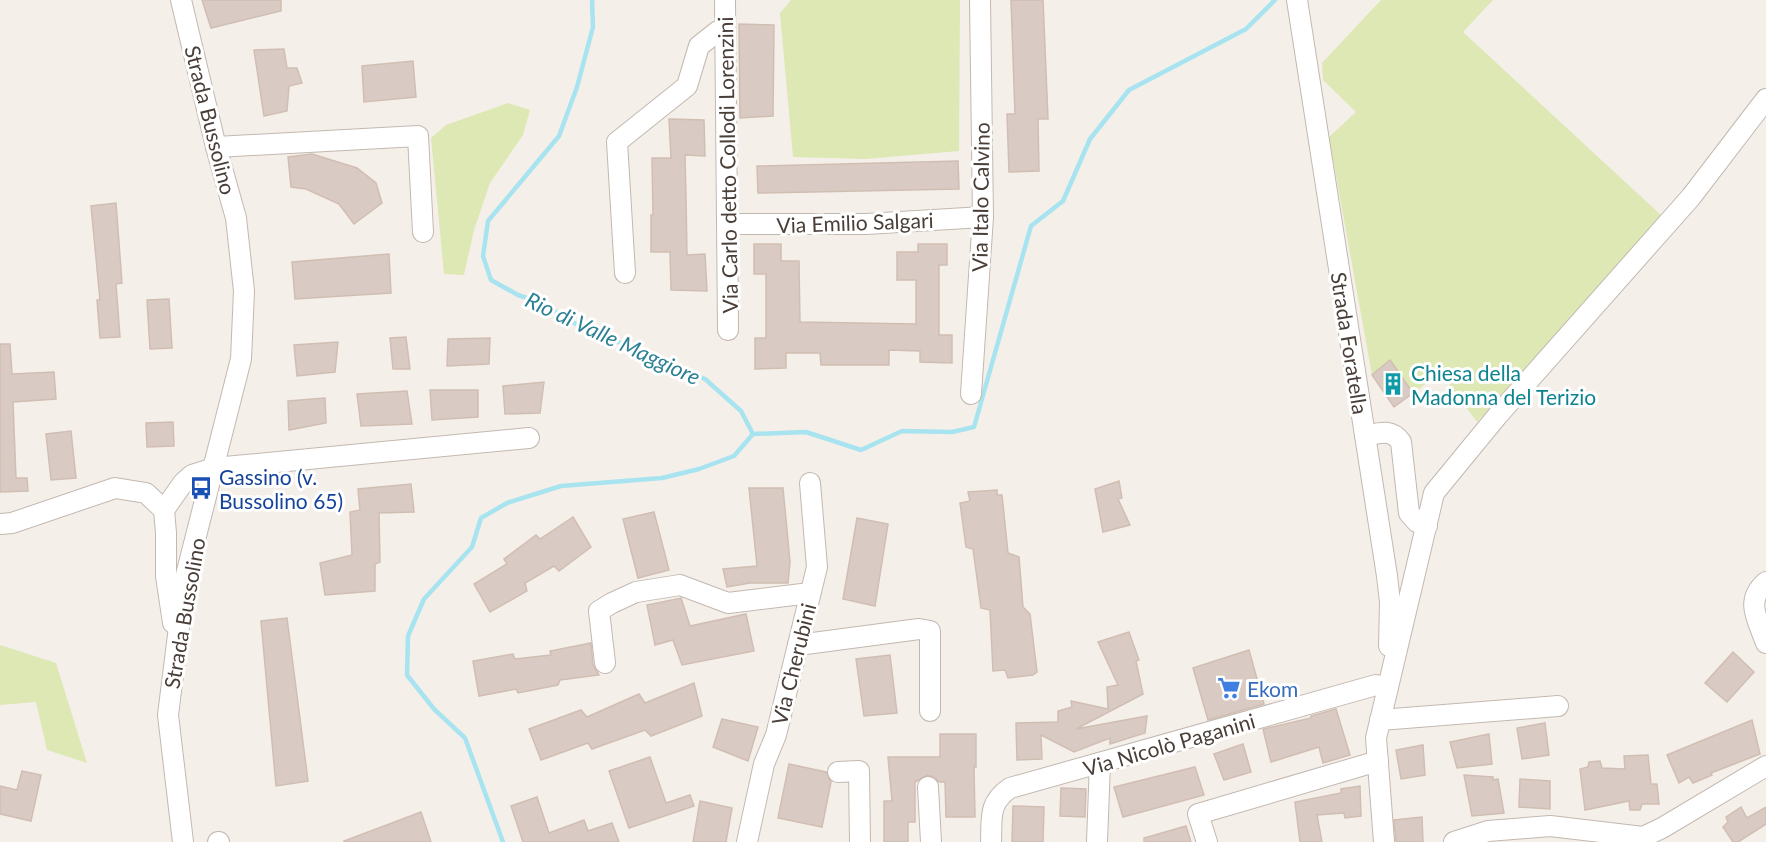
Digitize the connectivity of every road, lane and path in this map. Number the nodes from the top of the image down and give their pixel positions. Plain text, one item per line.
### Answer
1 (181, 0) edge
2 (725, 0) edge
3 (980, 0) edge
4 (1297, 0) edge
5 (725, 29) junction
6 (1766, 99) edge
7 (216, 147) junction
8 (983, 217) junction
9 (727, 224) junction
10 (423, 232) dead end
11 (625, 273) dead end
12 (728, 330) dead end
13 (971, 394) dead end
14 (1365, 436) junction
15 (529, 438) dead end
16 (214, 468) junction
17 (810, 483) dead end
18 (164, 510) junction
19 (0, 524) edge
20 (1427, 526) junction
21 (1418, 563) junction
22 (1387, 576) junction
23 (1766, 582) edge
24 (1411, 590) junction
25 (810, 593) junction
26 (1390, 602) junction
27 (1766, 643) edge
28 (798, 645) junction
29 (177, 646) junction
30 (605, 663) dead end
31 (1388, 687) junction
32 (1558, 706) dead end
33 (930, 711) dead end
34 (1380, 720) junction
35 (1378, 761) junction
36 (1100, 763) junction
37 (1766, 766) edge
38 (838, 771) dead end
39 (928, 787) dead end
40 (1561, 835) edge
41 (183, 842) edge
42 (747, 842) edge
43 (860, 842) edge
44 (932, 842) edge
45 (991, 842) edge
46 (1097, 842) edge
47 (1207, 842) edge
48 (1384, 842) edge
49 (1454, 842) edge

1 - 7 street, Strada Bussolino
2 - 5 street, Via Carlo detto Collodi Lorenzini
3 - 8 street, Via Italo Calvino
4 - 14 street, Strada Foratella
5 - 9 street, Via Carlo detto Collodi Lorenzini
5 - 11 street
6 - 20 street
7 - 10 street
7 - 16 street, Strada Bussolino
8 - 9 street, Via Emilio Salgari
8 - 13 street, Via Italo Calvino
9 - 12 street, Via Carlo detto Collodi Lorenzini
14 - 20 street
14 - 22 street, Strada Foratella
15 - 16 street
16 - 18 street
16 - 29 street, Strada Bussolino
17 - 25 street, Via Cherubini
18 - 19 street
18 - 29 street
20 - 21 street
21 - 22 street
21 - 24 street
22 - 26 street, Strada Foratella
23 - 27 street
24 - 26 street
24 - 31 street
25 - 28 street, Via Cherubini
25 - 30 street
26 - 31 street, Strada Foratella
28 - 33 street
28 - 42 street, Via Cherubini
29 - 41 street, Strada Bussolino
31 - 34 street
31 - 36 street, Via Nicolò Paganini
32 - 34 street
34 - 35 street
35 - 47 street
35 - 48 street
36 - 45 street, Via Nicolò Paganini
36 - 46 street
37 - 40 street
38 - 43 street
39 - 44 street
40 - 49 street

